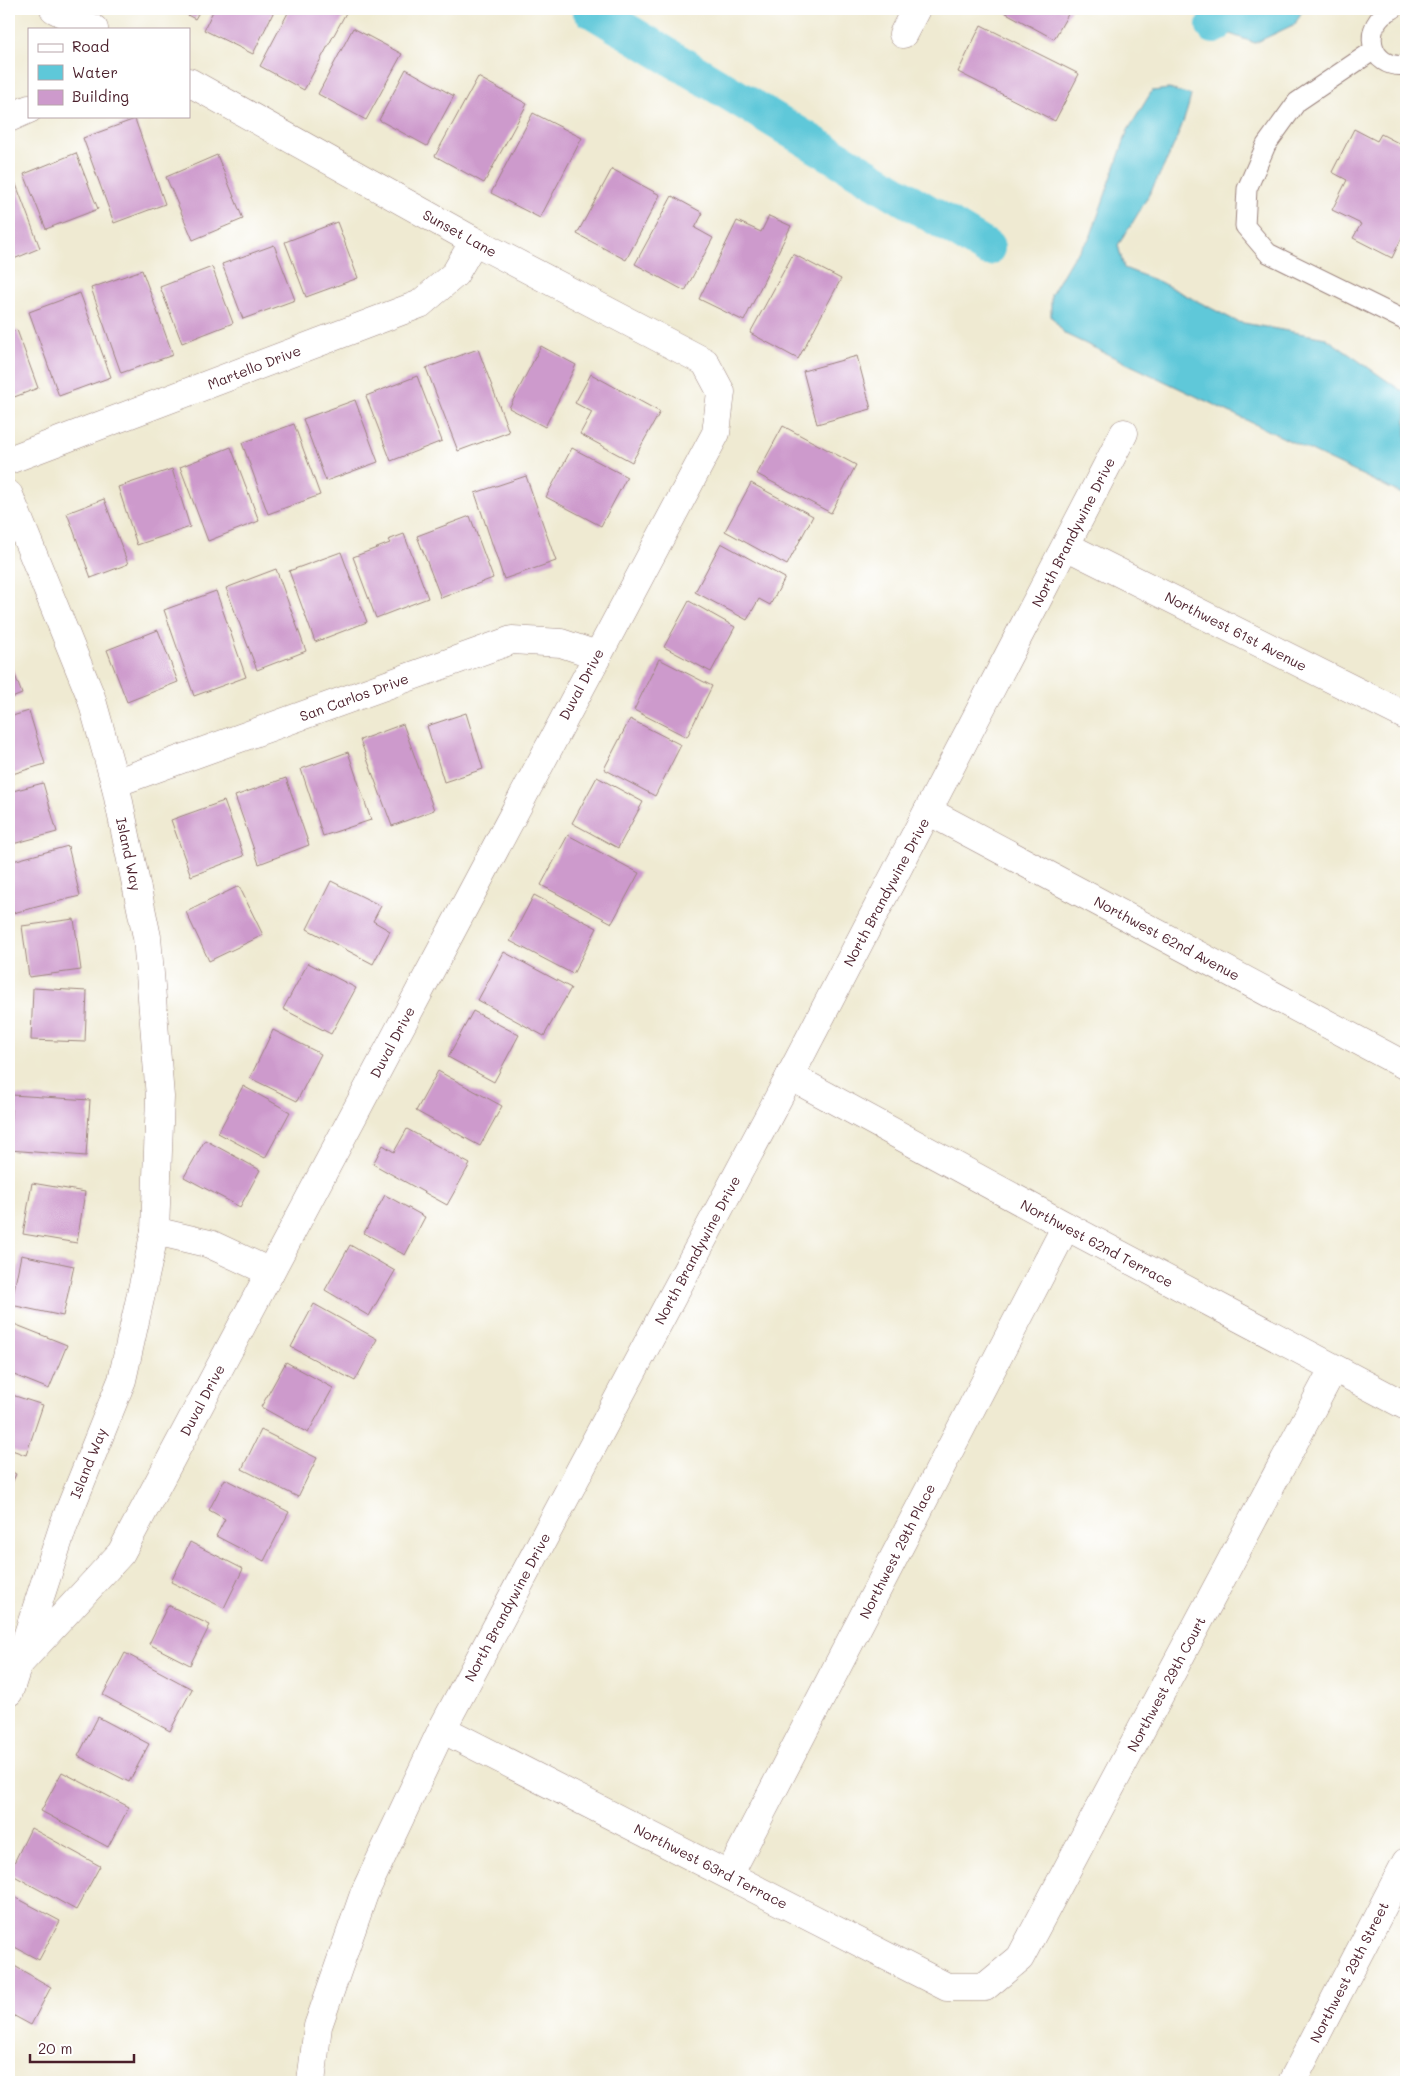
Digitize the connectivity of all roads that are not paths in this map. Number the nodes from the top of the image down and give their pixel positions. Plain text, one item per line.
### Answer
1 (54, 9) edge
2 (916, 9) edge
3 (1393, 9) edge
4 (92, 28) edge
5 (903, 34) dead end
6 (1374, 50) junction
7 (1406, 65) edge
8 (190, 83) edge
9 (28, 109) edge
10 (9, 118) edge
11 (474, 241) junction
12 (1406, 322) edge
13 (721, 392) joint
14 (1124, 433) dead end
15 (9, 460) edge
16 (9, 495) edge
17 (1066, 546) junction
18 (597, 655) junction
19 (1406, 716) edge
20 (115, 783) junction
21 (928, 812) junction
22 (1406, 1066) edge
23 (790, 1076) junction
24 (1066, 1226) junction
25 (155, 1231) junction
26 (270, 1272) junction
27 (1333, 1369) junction
28 (1406, 1406) edge
29 (18, 1666) junction
30 (9, 1692) edge
31 (442, 1729) junction
32 (1406, 1862) edge
33 (729, 1876) junction
34 (985, 1987) joint
35 (311, 2082) edge
36 (1292, 2082) edge

1 - 4 street
2 - 5 street
3 - 6 lane
6 - 7 lane
6 - 12 lane
8 - 11 street, Sunset Lane
9 - 10 street
11 - 13 street, Sunset Lane
11 - 15 street, Martello Drive
13 - 18 street, Duval Drive
14 - 17 street, North Brandywine Drive
16 - 20 street, Island Way
17 - 19 street, Northwest 61st Avenue
17 - 21 street, North Brandywine Drive
18 - 20 street, San Carlos Drive
18 - 26 street, Duval Drive
20 - 25 street, Island Way
21 - 22 street, Northwest 62nd Avenue
21 - 23 street, North Brandywine Drive
23 - 24 street, Northwest 62nd Terrace
23 - 31 street, North Brandywine Drive
24 - 27 street, Northwest 62nd Terrace
24 - 33 street, Northwest 29th Place
25 - 26 street
25 - 29 street, Island Way
26 - 29 street, Duval Drive
27 - 28 street, Northwest 62nd Terrace
27 - 34 street, Northwest 29th Court
29 - 30 street, Island Way
31 - 33 street, Northwest 63rd Terrace
31 - 35 street, North Brandywine Drive
32 - 36 street, Northwest 29th Street
33 - 34 street, Northwest 63rd Terrace

